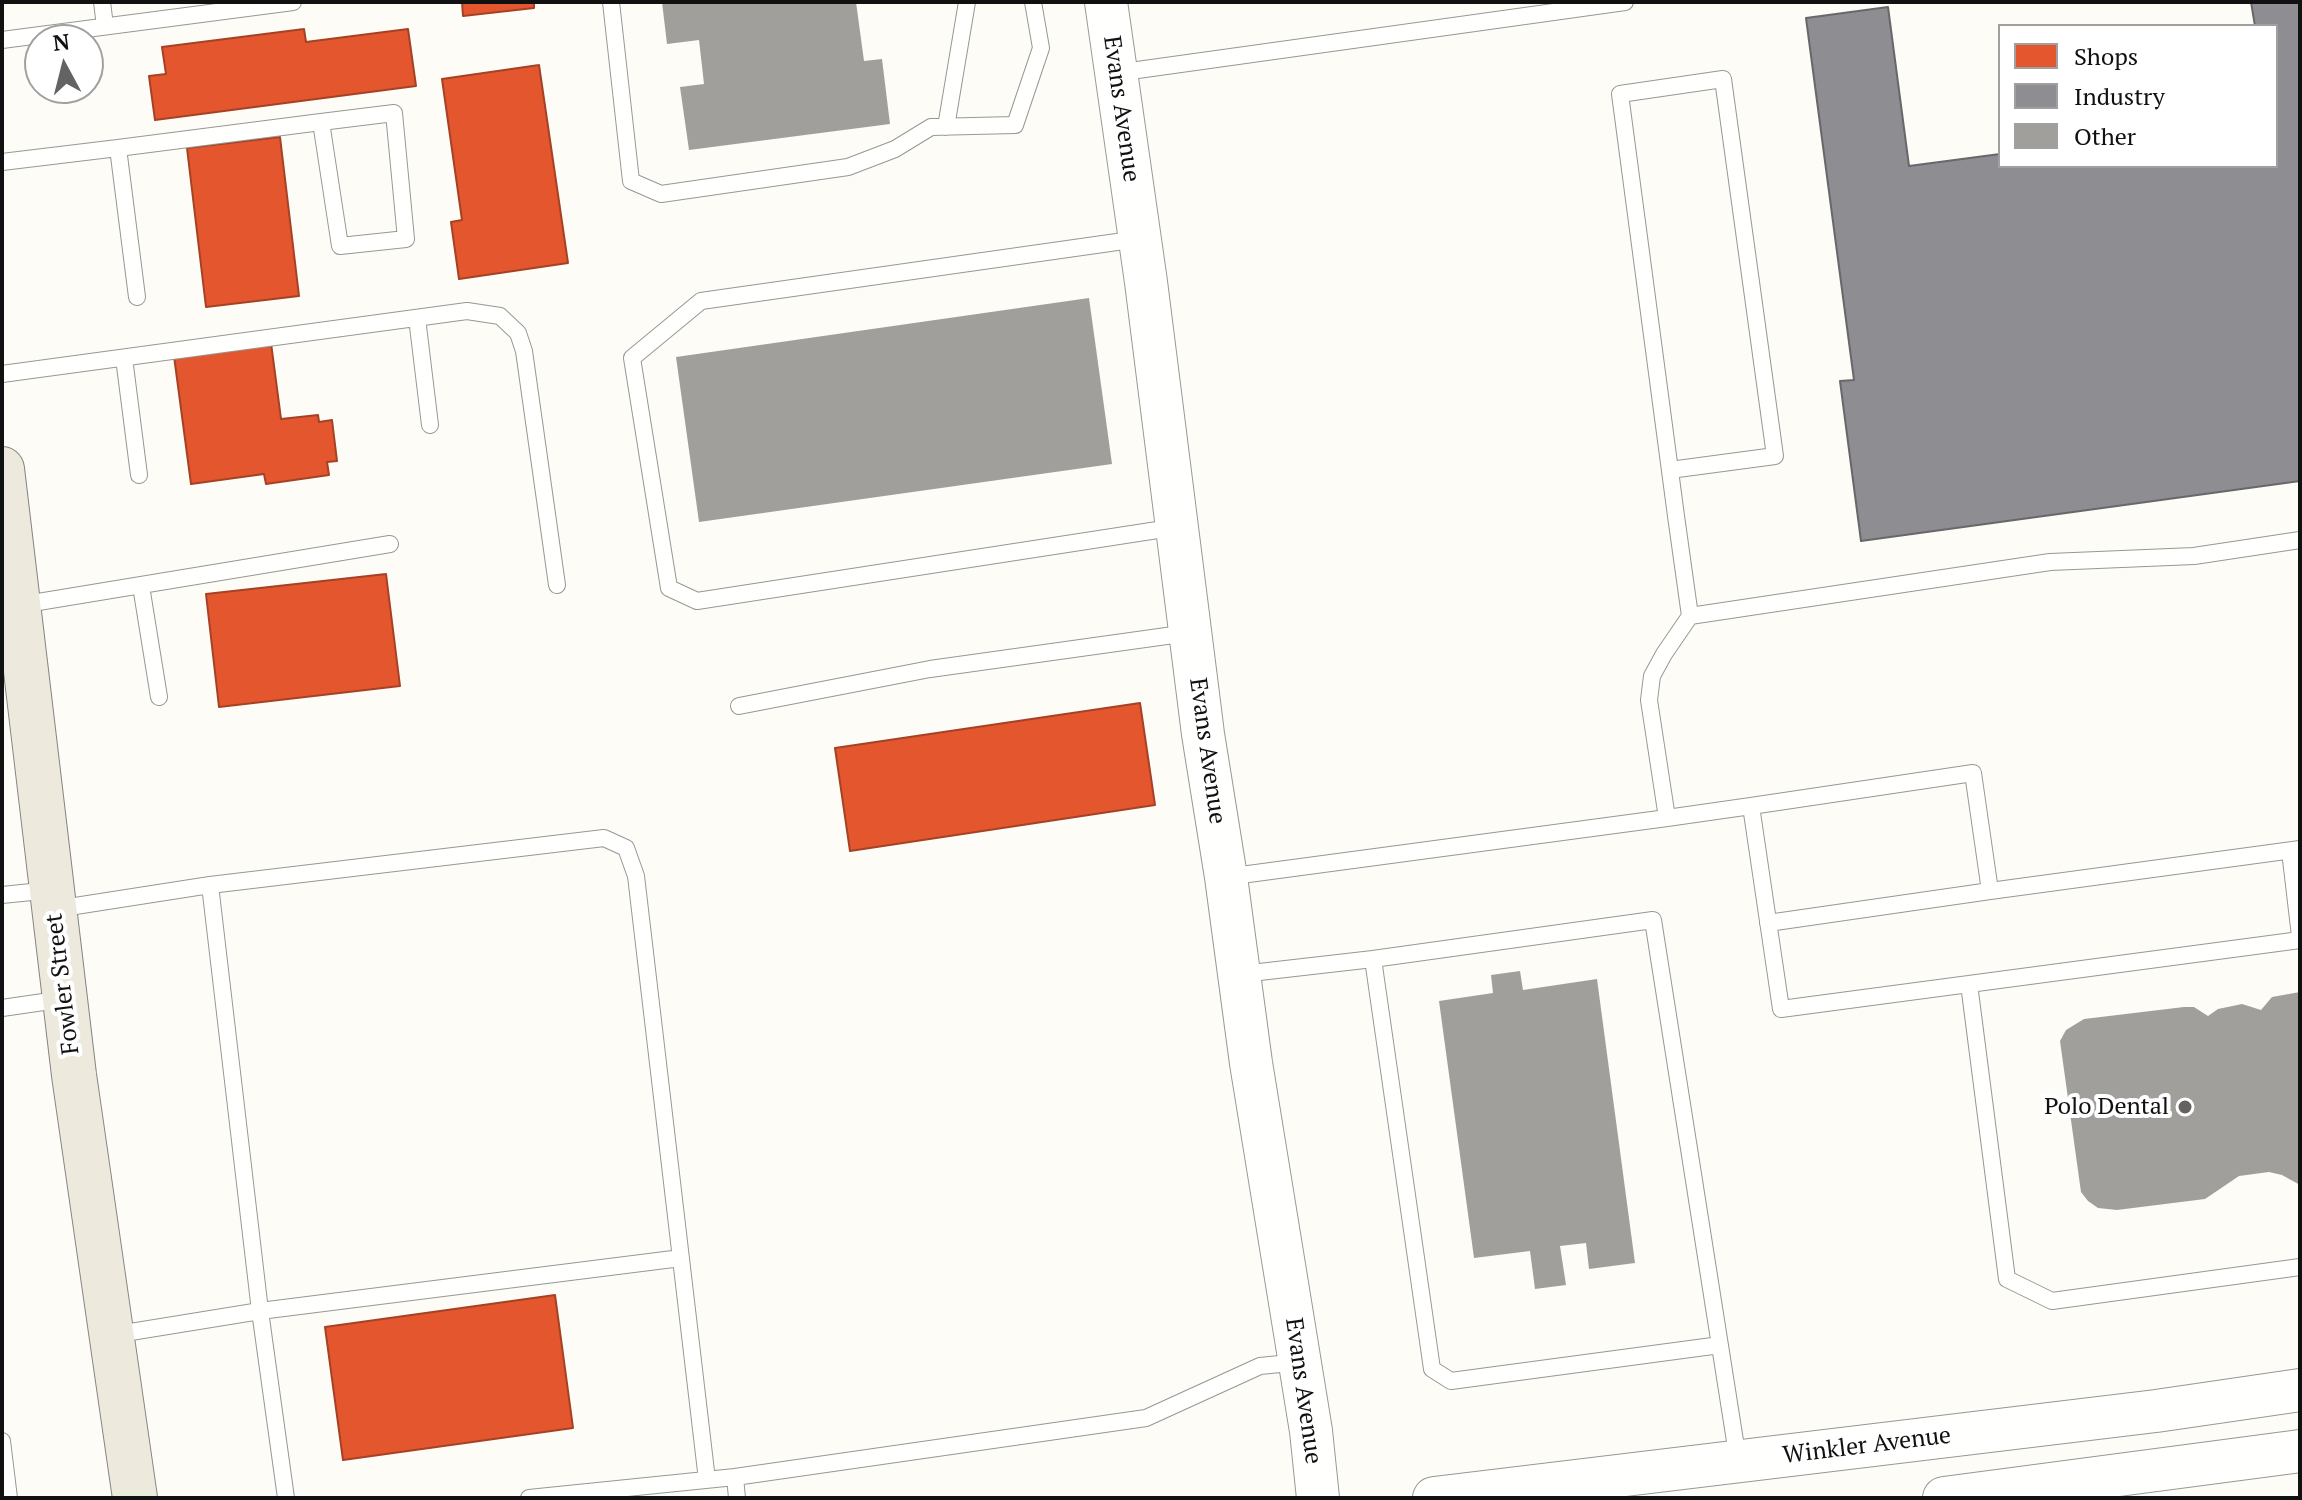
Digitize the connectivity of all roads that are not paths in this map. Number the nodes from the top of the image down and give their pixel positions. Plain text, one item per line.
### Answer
1 (102, 2) edge
2 (293, 2) edge
3 (611, 2) edge
4 (967, 2) edge
5 (1033, 2) edge
6 (1106, 2) edge
7 (1625, 2) edge
8 (230, 6) edge
9 (105, 26) junction
10 (2, 40) edge
11 (1116, 73) junction
12 (321, 122) junction
13 (946, 127) junction
14 (118, 148) junction
15 (2, 162) edge
16 (1140, 239) junction
17 (137, 297) dead end
18 (417, 318) junction
19 (124, 358) junction
20 (2, 374) edge
21 (430, 425) dead end
22 (2, 469) edge
23 (1670, 470) junction
24 (139, 475) dead end
25 (1177, 527) junction
26 (2300, 540) edge
27 (390, 544) dead end
28 (7, 547) edge
29 (557, 585) dead end
30 (141, 586) junction
31 (19, 606) junction
32 (1690, 616) junction
33 (1190, 633) junction
34 (159, 697) dead end
35 (739, 706) dead end
36 (1751, 806) junction
37 (1667, 818) junction
38 (2295, 850) edge
39 (1226, 877) junction
40 (210, 885) junction
41 (1990, 891) junction
42 (2, 895) edge
43 (53, 900) junction
44 (1768, 923) junction
45 (2300, 938) edge
46 (1373, 959) junction
47 (1239, 974) junction
48 (1969, 984) junction
49 (65, 999) junction
50 (2, 1008) edge
51 (681, 1258) junction
52 (2300, 1267) edge
53 (260, 1311) junction
54 (110, 1336) junction
55 (1720, 1345) junction
56 (1300, 1362) junction
57 (2300, 1390) edge
58 (2, 1441) edge
59 (2300, 1451) edge
60 (1739, 1461) junction
61 (735, 1477) junction
62 (707, 1480) junction
63 (2112, 1487) edge
64 (9, 1498) edge
65 (135, 1498) edge
66 (286, 1498) edge
67 (529, 1498) edge
68 (737, 1498) edge
69 (1318, 1498) edge
70 (1434, 1498) edge
71 (1944, 1498) edge

1 - 9 lane
2 - 8 lane
3 - 13 lane
4 - 13 lane
5 - 13 lane
6 - 11 street, Evans Avenue
7 - 11 lane
8 - 9 lane
9 - 10 lane
11 - 16 street, Evans Avenue
12 - 12 lane
12 - 14 lane
14 - 15 lane
14 - 17 lane
16 - 25 street, Evans Avenue
16 - 25 lane
18 - 19 lane
18 - 21 lane
18 - 29 lane
19 - 20 lane
19 - 24 lane
22 - 28 main road, Fowler Street
23 - 23 lane
23 - 32 lane
25 - 33 street, Evans Avenue
26 - 32 lane
27 - 30 lane
28 - 31 main road, Fowler Street
30 - 31 lane
30 - 34 lane
31 - 43 main road, Fowler Street
32 - 37 lane
33 - 35 lane
33 - 39 street, Evans Avenue
36 - 37 lane
36 - 41 lane
36 - 44 lane
37 - 39 lane
38 - 41 lane
38 - 45 lane
39 - 47 street, Evans Avenue
40 - 43 lane
40 - 51 lane
40 - 53 lane
41 - 44 lane
42 - 43 lane
43 - 49 main road, Fowler Street
44 - 48 lane
45 - 48 lane
46 - 47 lane
46 - 55 lane
46 - 55 lane
47 - 56 street, Evans Avenue
48 - 52 lane
49 - 50 lane
49 - 54 main road, Fowler Street
51 - 53 lane
51 - 62 lane
53 - 54 lane
53 - 66 lane
54 - 65 main road, Fowler Street
55 - 60 lane
56 - 61 lane
56 - 69 street, Evans Avenue
57 - 60 street, Winkler Avenue
58 - 64 lane
59 - 63 street
60 - 70 street, Winkler Avenue
61 - 62 lane
61 - 68 lane
62 - 67 lane
63 - 71 street

